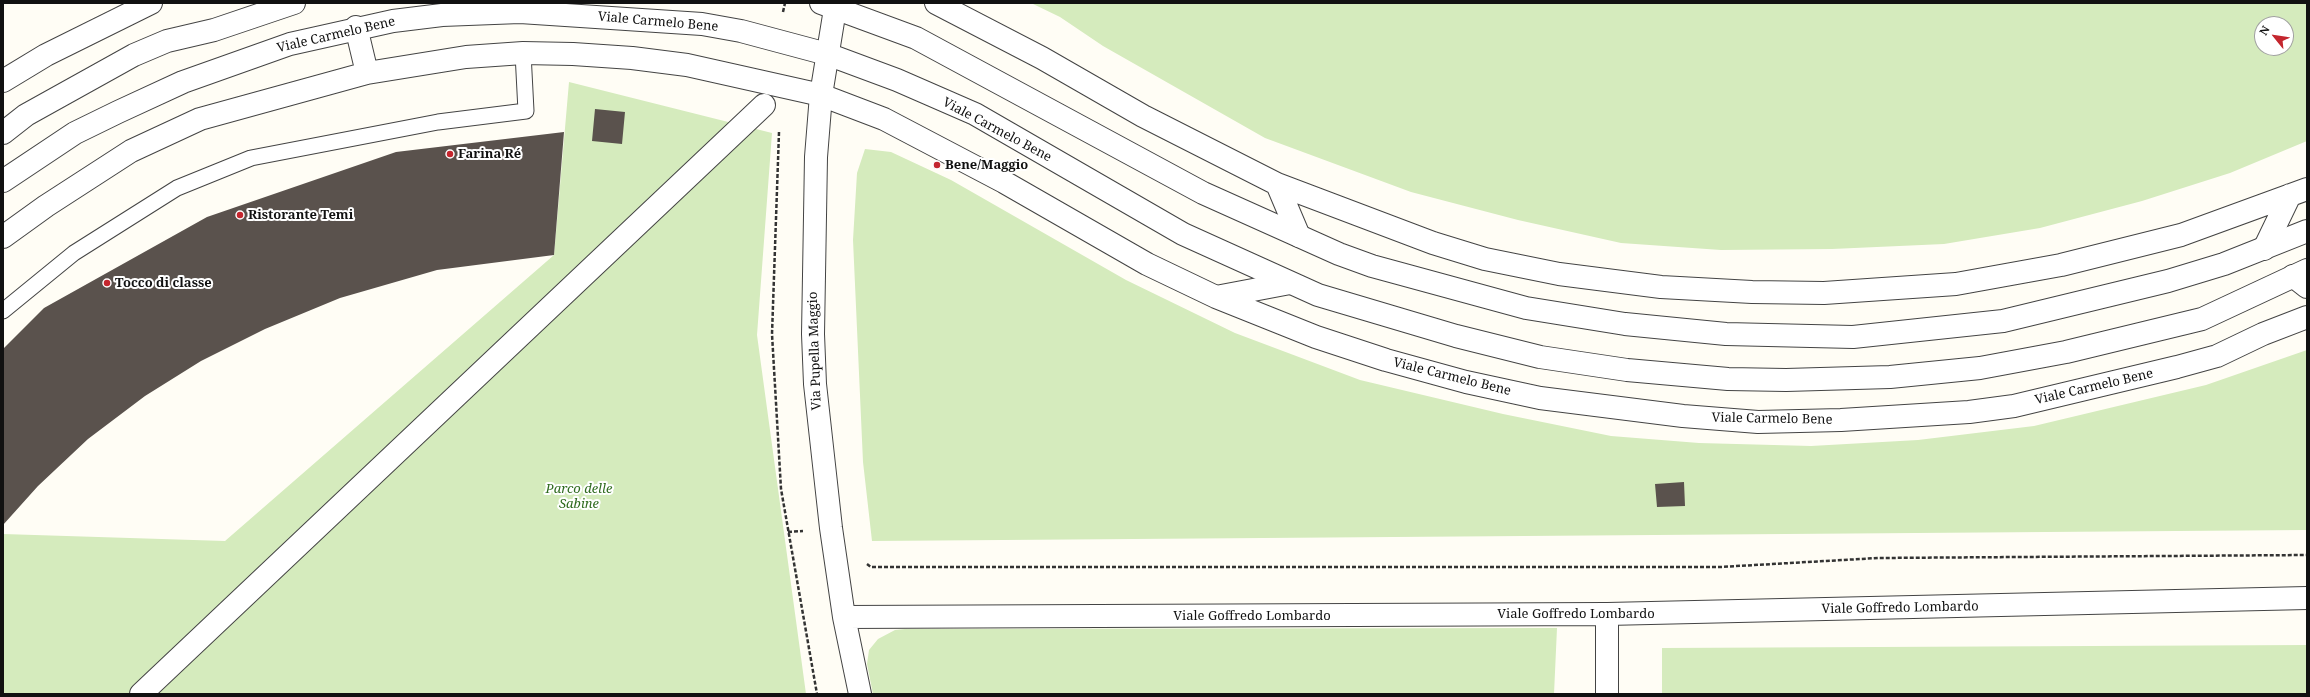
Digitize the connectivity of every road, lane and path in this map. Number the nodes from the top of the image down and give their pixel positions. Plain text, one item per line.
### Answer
1 (151, 3) edge
2 (294, 3) edge
3 (936, 3) edge
4 (831, 4) edge
5 (356, 27) junction
6 (523, 54) junction
7 (827, 54) junction
8 (367, 72) junction
9 (3, 81) edge
10 (821, 95) junction
11 (764, 104) joint
12 (3, 133) edge
13 (3, 181) edge
14 (1277, 184) junction
15 (2299, 192) edge
16 (2307, 231) edge
17 (1299, 236) junction
18 (3, 237) edge
19 (2264, 249) junction
20 (2302, 278) edge
21 (1290, 283) junction
22 (1216, 297) junction
23 (3, 311) edge
24 (2307, 317) edge
25 (831, 528) junction
26 (788, 532) junction
27 (2307, 555) edge
28 (866, 562) dead end
29 (2307, 598) edge
30 (1607, 614) junction
31 (844, 618) junction
32 (141, 694) edge
33 (817, 694) edge
34 (860, 694) edge
35 (1607, 694) edge

1 - 9 street
2 - 12 street
3 - 14 street
4 - 7 street, Via Pupella Maggio
4 - 17 street
5 - 7 street, Viale Carmelo Bene
5 - 8 street
5 - 13 street, Viale Carmelo Bene
6 - 8 street, Viale Carmelo Bene
6 - 10 street, Viale Carmelo Bene
6 - 23 lane
7 - 10 street, Via Pupella Maggio
7 - 21 street, Viale Carmelo Bene
8 - 18 street, Viale Carmelo Bene
10 - 22 street, Viale Carmelo Bene
10 - 25 street, Via Pupella Maggio
11 - 26 path
11 - 32 street
14 - 15 street
14 - 17 street
15 - 19 street
16 - 19 street
17 - 19 street
20 - 21 street, Viale Carmelo Bene
21 - 22 street
22 - 24 street, Viale Carmelo Bene
25 - 26 path
25 - 31 street, Via Pupella Maggio
26 - 33 path
27 - 28 path
29 - 30 street, Viale Goffredo Lombardo
30 - 31 street, Viale Goffredo Lombardo
30 - 35 street
31 - 34 street, Via Pupella Maggio

